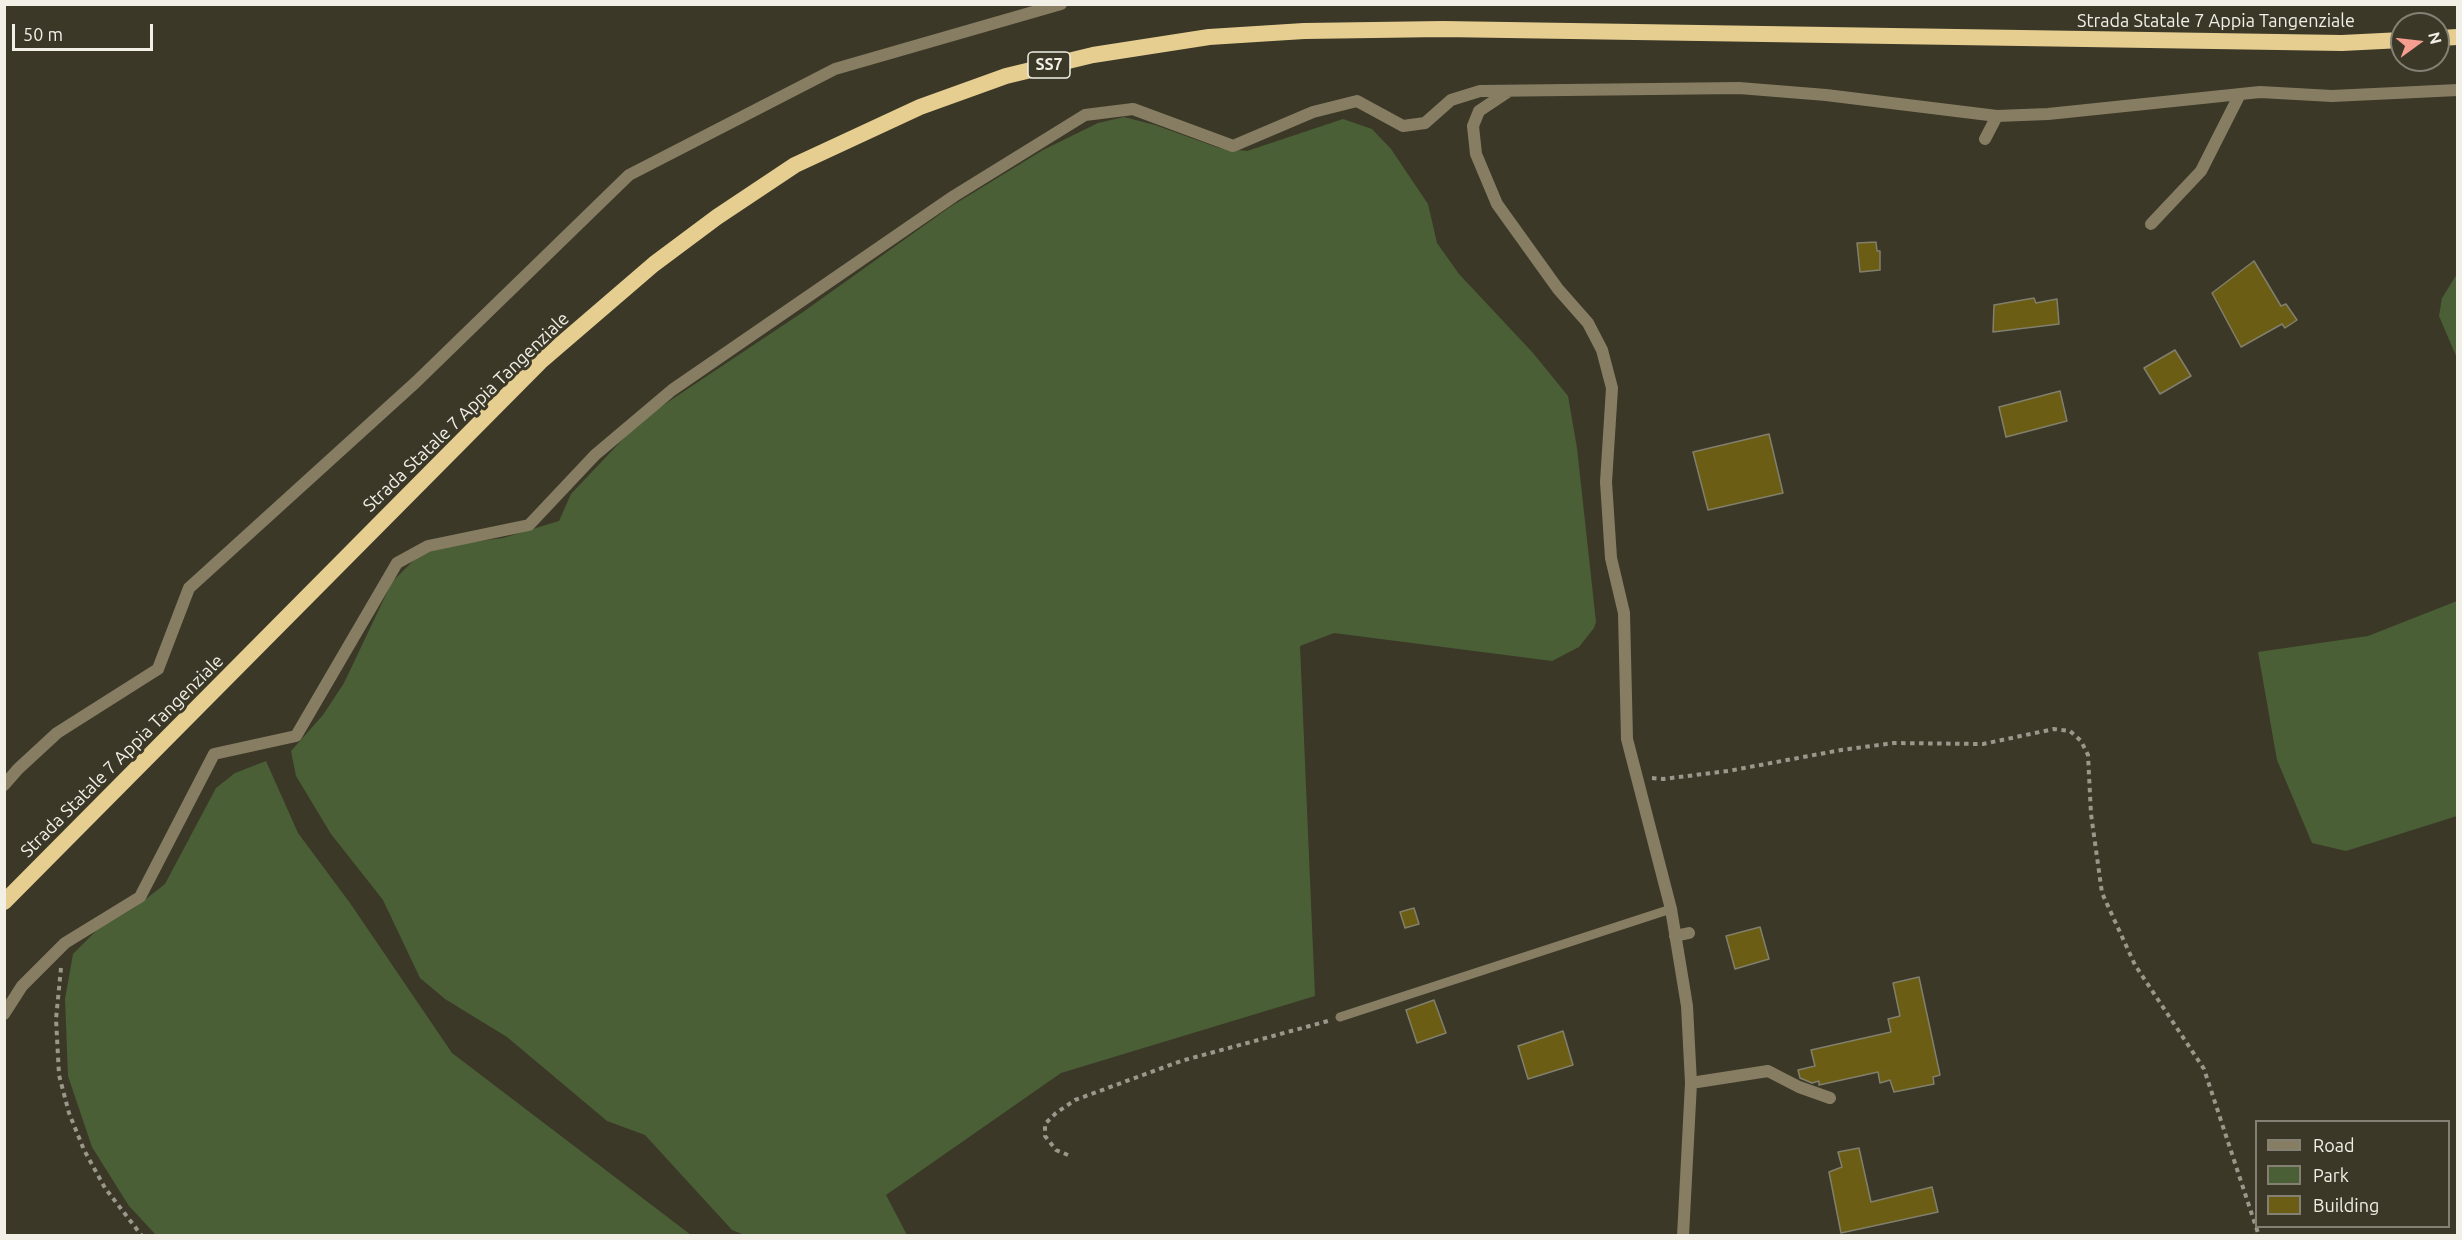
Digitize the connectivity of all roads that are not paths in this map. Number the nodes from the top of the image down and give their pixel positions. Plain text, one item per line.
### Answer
1 (1061, 4) edge
2 (2390, 41) edge
3 (1510, 90) junction
4 (2457, 90) edge
5 (2240, 94) junction
6 (1997, 116) junction
7 (1985, 139) dead end
8 (2151, 224) dead end
9 (4, 785) edge
10 (4, 902) edge
11 (1671, 909) junction
12 (1689, 933) dead end
13 (1676, 936) junction
14 (4, 1014) edge
15 (1340, 1017) road end
16 (1690, 1083) junction
17 (1830, 1098) dead end
18 (1683, 1236) edge

1 - 9 street
2 - 10 highway, Strada Statale 7 Appia Tangenziale / SS7
3 - 6 street
3 - 11 street
3 - 14 street
4 - 5 street
5 - 6 street
5 - 8 street
6 - 7 street
11 - 13 street
11 - 15 lane
12 - 13 street
13 - 16 street
16 - 17 street
16 - 18 street

